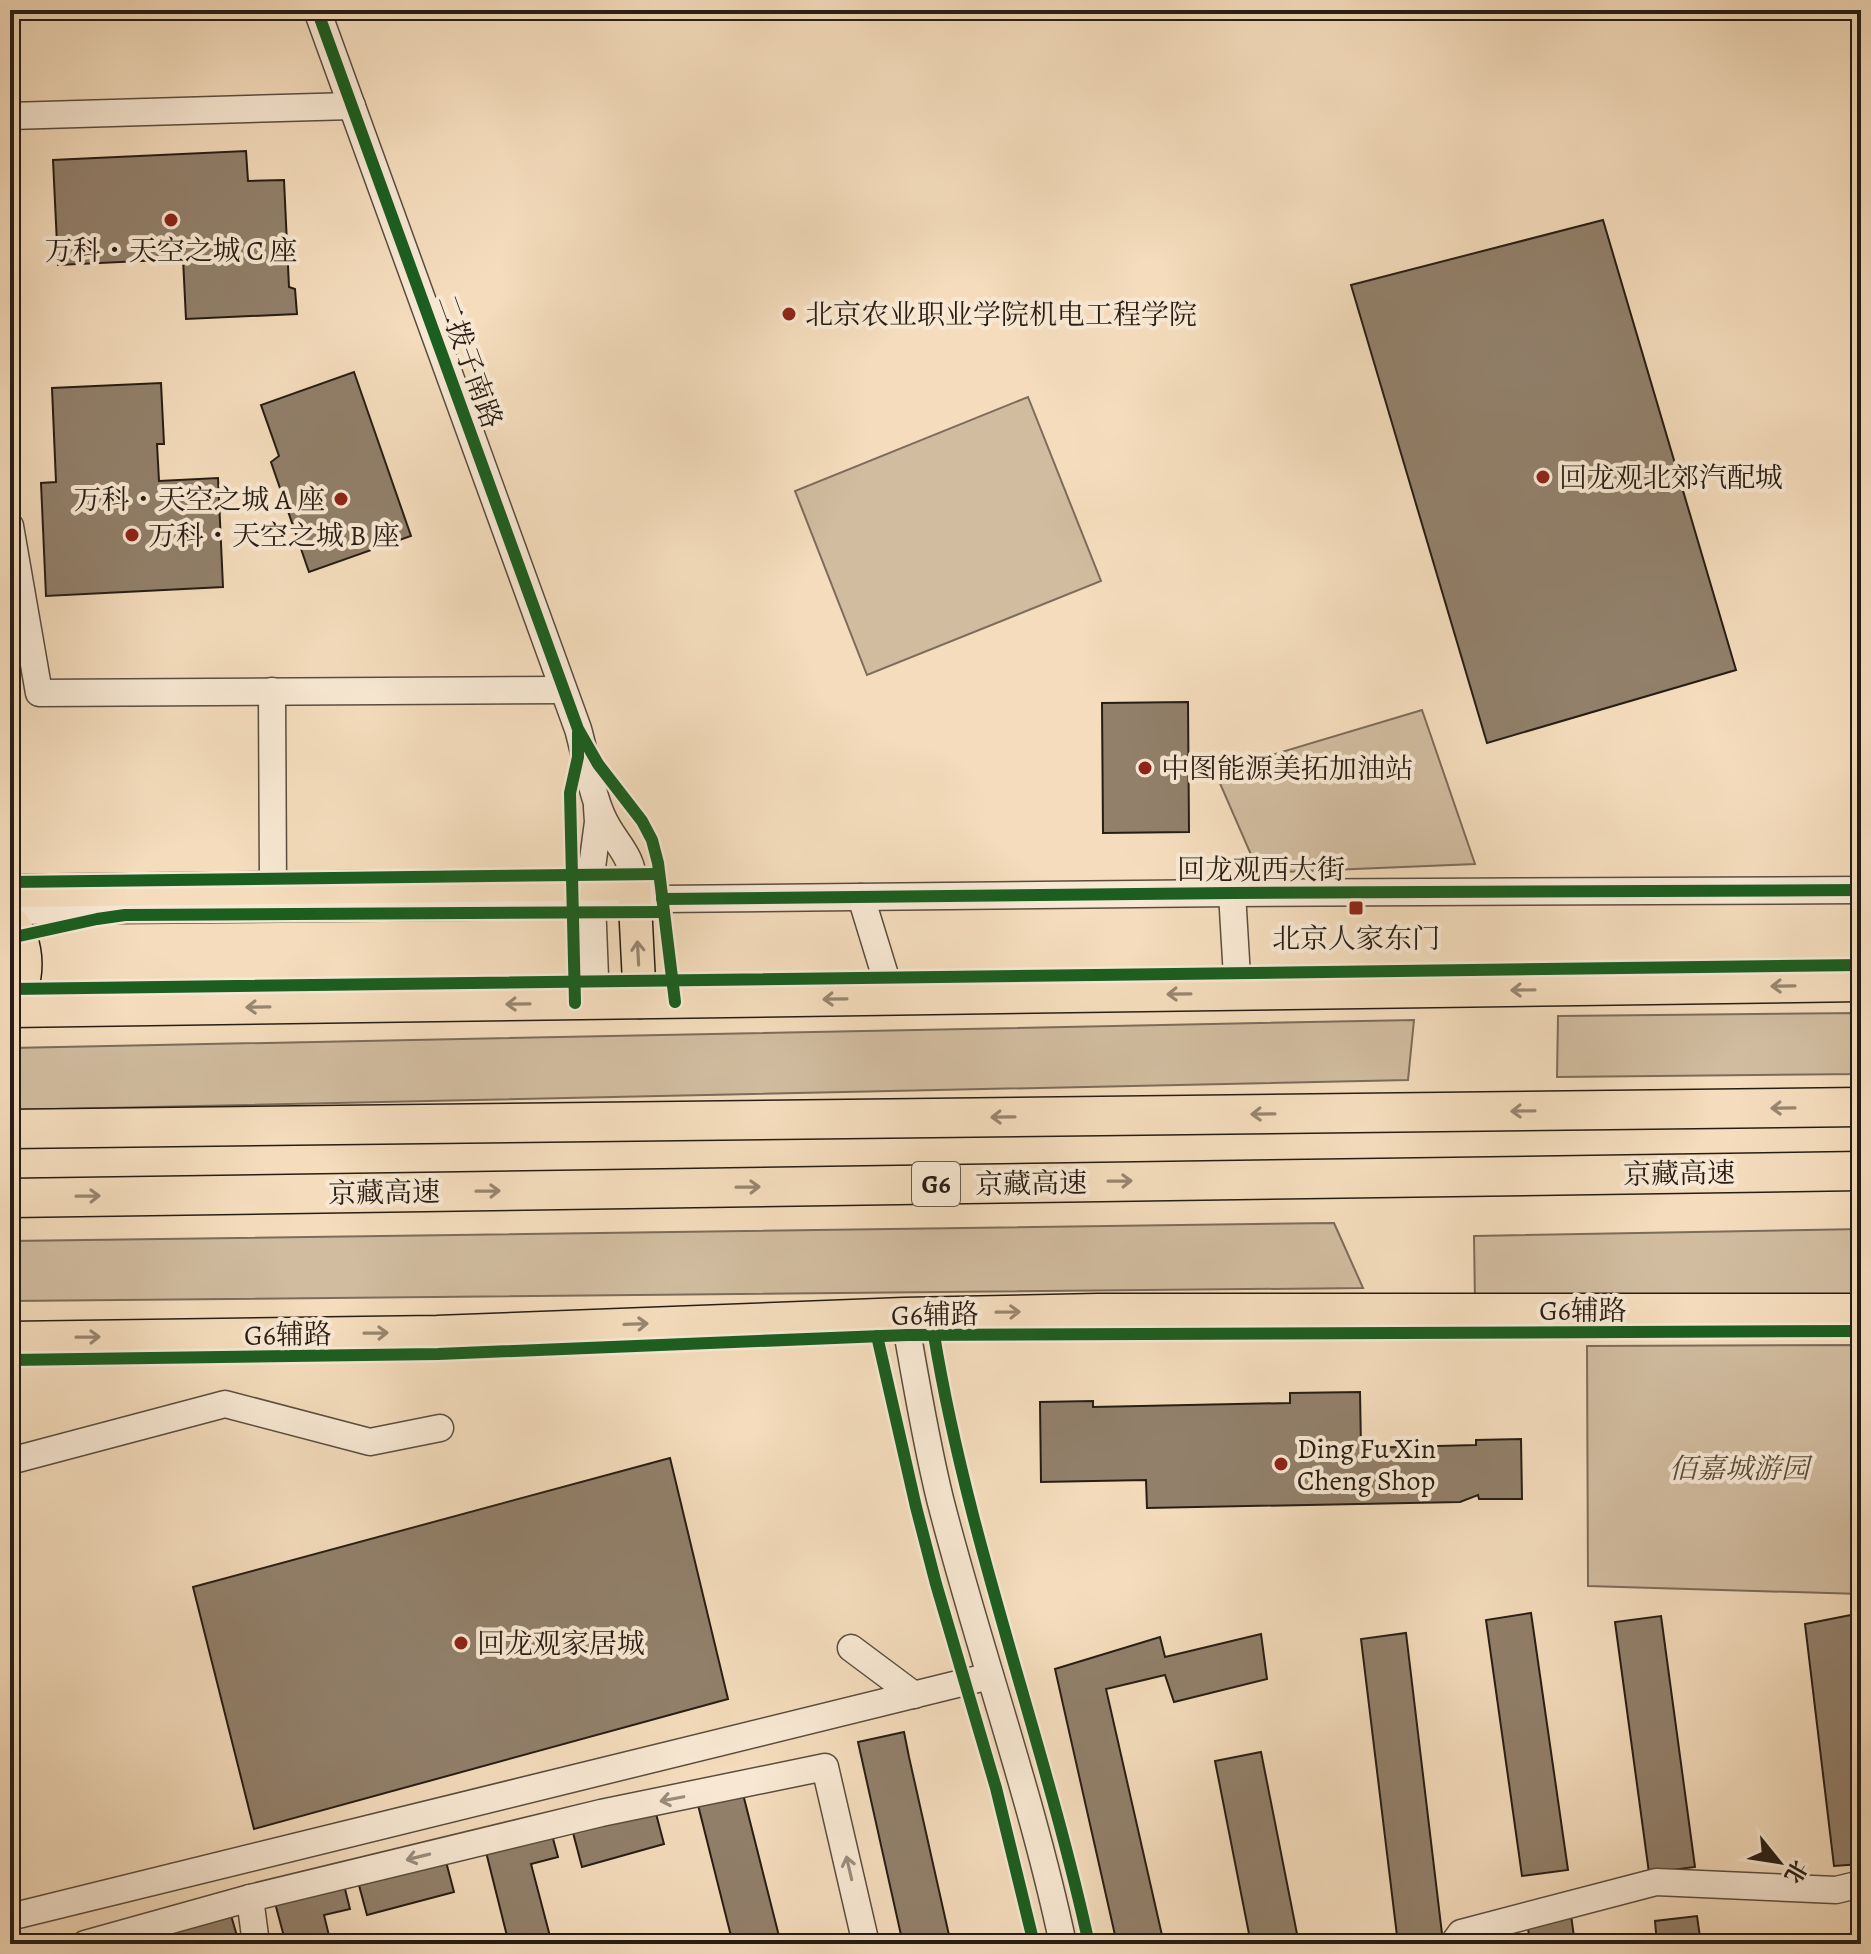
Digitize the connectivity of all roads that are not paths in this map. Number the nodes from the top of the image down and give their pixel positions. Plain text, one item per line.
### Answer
1 (317, 10) edge
2 (352, 106) junction
3 (10, 116) edge
4 (10, 526) edge
5 (563, 690) junction
6 (272, 691) junction
7 (596, 799) junction
8 (273, 888) junction
9 (1861, 890) edge
10 (10, 891) edge
11 (1232, 893) junction
12 (592, 895) junction
13 (644, 896) junction
14 (861, 897) junction
15 (10, 911) edge
16 (10, 921) edge
17 (1861, 985) edge
18 (1238, 994) junction
19 (892, 998) junction
20 (640, 1002) junction
21 (596, 1003) junction
22 (10, 1008) edge
23 (1861, 1107) edge
24 (10, 1129) edge
25 (1861, 1171) edge
26 (10, 1198) edge
27 (1861, 1310) edge
28 (904, 1314) junction
29 (10, 1338) edge
30 (440, 1428) dead end
31 (10, 1461) edge
32 (851, 1648) dead end
33 (990, 1676) junction
34 (914, 1695) junction
35 (1861, 1884) edge
36 (250, 1898) junction
37 (10, 1917) edge
38 (85, 1944) edge
39 (256, 1944) edge
40 (866, 1944) edge
41 (1063, 1944) edge
42 (1453, 1944) edge

1 - 2 street, 二拨子南路
2 - 3 street
2 - 5 street, 二拨子南路
4 - 6 street
5 - 6 street
5 - 7 street, 二拨子南路
6 - 8 street
7 - 12 street, 二拨子南路
7 - 13 street, 二拨子南路
8 - 10 main road, 回龙观西大街
8 - 12 main road, 回龙观西大街
9 - 11 street, 回龙观西大街
11 - 14 street, 回龙观西大街
11 - 18 street
12 - 13 main road, 回龙观西大街
12 - 15 street, 回龙观西大街
12 - 21 street, 二拨子南路
13 - 14 street, 回龙观西大街
20 -> 13 main road, 二拨子南路
14 - 19 street
16 - 22 main road
17 -> 18 main road
18 -> 19 main road
19 -> 20 main road
20 - 21 main road
21 -> 22 main road
23 -> 24 highway
26 -> 25 highway, 京藏高速 / G6
28 -> 27 main road, G6辅路
29 -> 28 main road, G6辅路
28 - 33 street
30 - 31 street
32 - 34 street
33 - 34 street
33 - 41 street
34 - 37 street
35 - 42 street
36 - 38 street
36 - 39 street
40 -> 36 street

